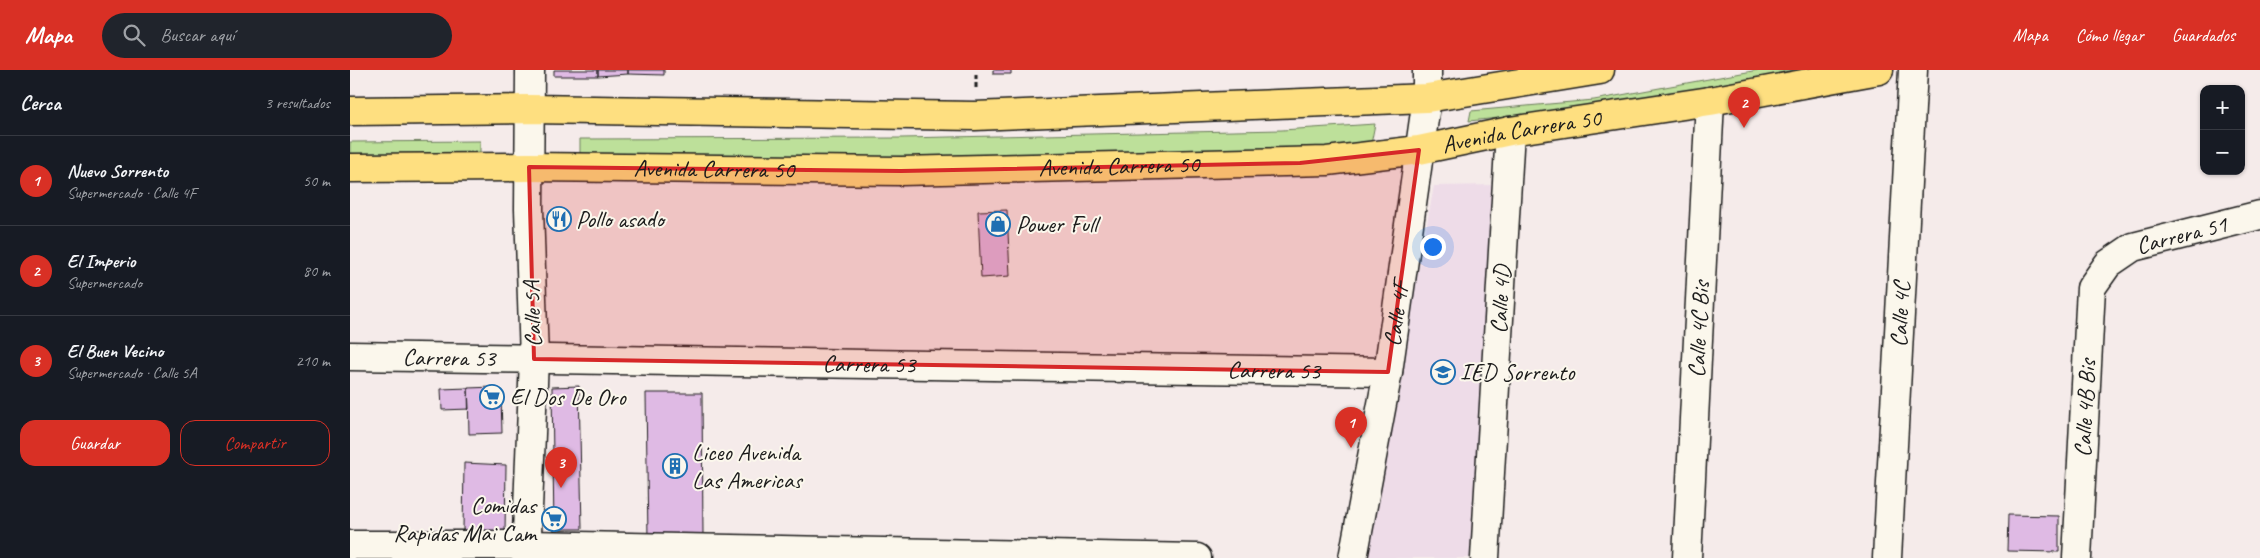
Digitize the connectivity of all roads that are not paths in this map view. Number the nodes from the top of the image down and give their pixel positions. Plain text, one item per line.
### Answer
1 (530, 70) edge
2 (1427, 70) edge
3 (1600, 70) edge
4 (1879, 70) edge
5 (1913, 70) edge
6 (1427, 98) junction
7 (1710, 102) junction
8 (530, 108) junction
9 (350, 110) edge
10 (1510, 131) junction
11 (1419, 150) junction
12 (529, 167) junction
13 (350, 168) edge
14 (2260, 215) edge
15 (2108, 264) joint
16 (350, 356) edge
17 (534, 359) junction
18 (1388, 372) junction
19 (350, 546) edge
20 (527, 551) edge
21 (1197, 558) edge
22 (1353, 558) edge
23 (1485, 558) edge
24 (1687, 558) edge
25 (1887, 558) edge
26 (2077, 558) edge

1 - 8 street, Calle 5A
2 - 6 street, Calle 4F
3 - 6 main road, Avenida Carrera 50
4 - 7 main road, Avenida Carrera 50
5 - 25 street, Calle 4C
6 - 8 main road, Avenida Carrera 50
6 - 11 street, Calle 4F
7 - 10 main road, Avenida Carrera 50
7 - 24 street, Calle 4C Bis
8 - 9 main road, Avenida Carrera 50
8 - 12 street, Calle 5A
10 - 11 main road, Avenida Carrera 50
10 - 23 street, Calle 4D
11 - 12 main road, Avenida Carrera 50
11 - 18 street, Calle 4F
12 - 13 main road, Avenida Carrera 50
12 - 17 street, Calle 5A
14 - 15 street, Carrera 51
15 - 26 street, Calle 4B Bis
16 - 17 street, Carrera 53
17 - 18 street, Carrera 53
17 - 20 street, Calle 5A
18 - 22 street, Calle 4F
19 - 20 street
20 - 21 street

